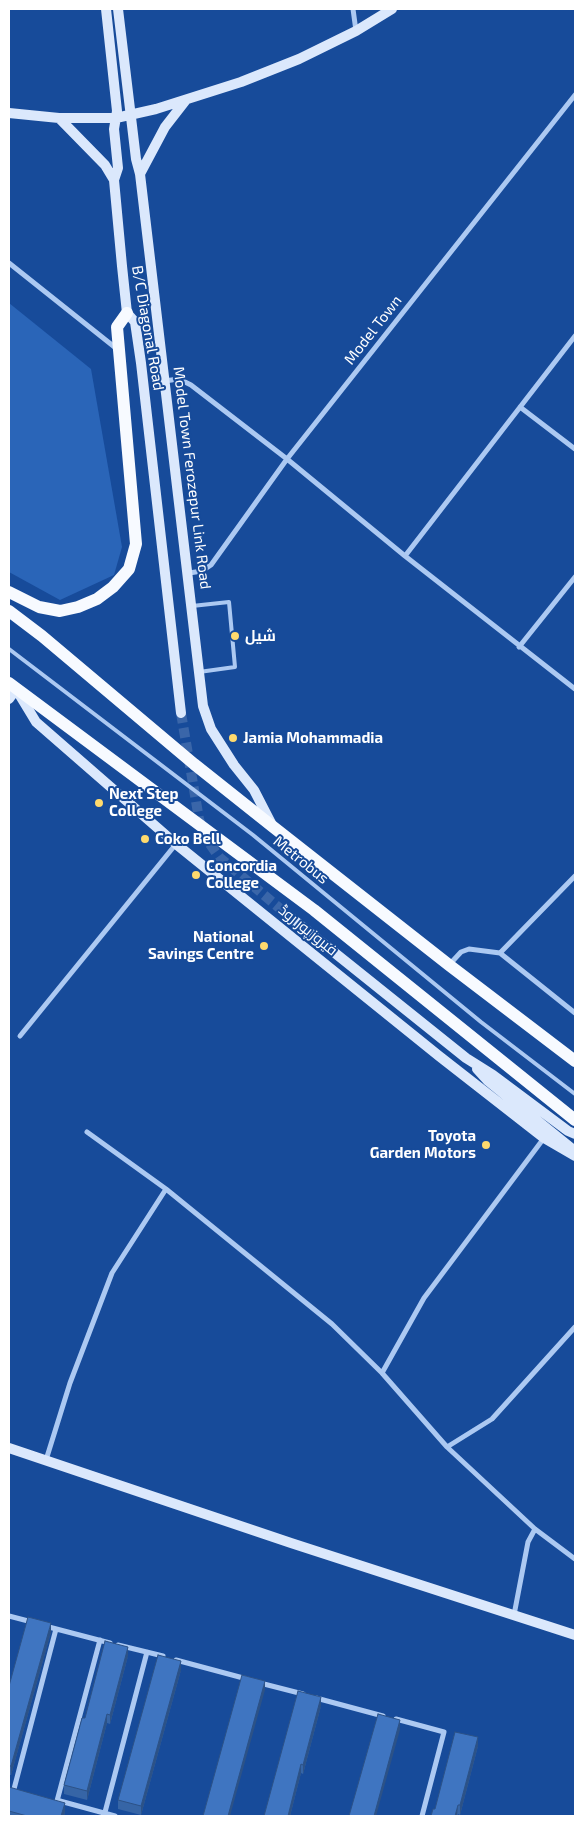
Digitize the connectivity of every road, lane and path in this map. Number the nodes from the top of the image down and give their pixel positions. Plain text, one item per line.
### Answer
1 (106, 9) edge
2 (118, 9) edge
3 (352, 9) edge
4 (392, 9) edge
5 (356, 30) junction
6 (575, 95) edge
7 (186, 100) junction
8 (9, 113) edge
9 (131, 115) junction
10 (59, 118) junction
11 (116, 118) junction
12 (140, 174) junction
13 (114, 180) junction
14 (9, 263) edge
15 (128, 314) junction
16 (575, 336) edge
17 (119, 350) junction
18 (164, 381) junction
19 (520, 407) junction
20 (575, 449) edge
21 (287, 459) junction
22 (405, 556) junction
23 (189, 573) junction
24 (575, 578) edge
25 (9, 592) edge
26 (192, 606) junction
27 (9, 611) edge
28 (519, 647) junction
29 (9, 649) edge
30 (199, 672) junction
31 (575, 689) edge
32 (11, 690) edge
33 (181, 713) tunnel mouth
34 (272, 826) junction
35 (176, 844) junction
36 (575, 876) edge
37 (290, 917) tunnel mouth
38 (500, 953) junction
39 (449, 965) junction
40 (575, 1013) edge
41 (20, 1036) dead end
42 (466, 1058) junction
43 (575, 1062) edge
44 (575, 1094) edge
45 (575, 1120) edge
46 (87, 1132) dead end
47 (575, 1134) edge
48 (544, 1138) junction
49 (575, 1152) edge
50 (575, 1156) edge
51 (166, 1189) junction
52 (575, 1328) edge
53 (382, 1373) junction
54 (447, 1447) junction
55 (9, 1448) edge
56 (46, 1460) junction
57 (535, 1529) junction
58 (575, 1559) edge
59 (514, 1615) junction
60 (9, 1616) edge
61 (56, 1629) junction
62 (575, 1635) edge
63 (100, 1640) junction
64 (147, 1652) junction
65 (165, 1657) edge
66 (174, 1659) edge
67 (12, 1788) edge
68 (23, 1792) edge
69 (49, 1798) edge
70 (57, 1801) junction
71 (104, 1815) edge
72 (115, 1816) edge
73 (422, 1816) edge

1 - 11 street, B/C Diagonal Road
2 - 9 street
3 - 5 street
4 - 5 street
5 - 7 street
6 - 21 street, Model Town
7 - 9 street
7 - 12 street
8 - 10 street
9 - 11 street
9 - 12 street, Model Town Ferozepur Link Road
10 - 11 street
10 - 13 street
11 - 13 street, B/C Diagonal Road
12 - 18 street, Model Town Ferozepur Link Road
13 - 15 street, B/C Diagonal Road
14 - 17 street
15 - 17 main road
15 - 33 street, B/C Diagonal Road
16 - 19 street
17 - 25 main road
18 - 21 street
18 - 23 street, Model Town Ferozepur Link Road
19 - 20 street
19 - 22 street
21 - 22 street
21 - 23 street, Model Town
22 - 28 street
23 - 26 street, Model Town Ferozepur Link Road
24 - 28 street
26 - 30 street, Model Town Ferozepur Link Road
26 - 30 lane
27 - 34 main road
28 - 31 street
29 - 44 lane, Metrobus, bridge
30 - 34 street, Model Town Ferozepur Link Road
32 - 35 street, فیروزپور روڈ
32 - 45 main road, فیروزپور روڈ
34 - 39 main road
35 - 41 street
35 - 48 street, فیروزپور روڈ
36 - 38 street
37 - 42 street
38 - 39 street
38 - 40 street
39 - 43 main road
42 - 47 street
42 - 49 street
46 - 51 street
48 - 50 street, فیروزپور روڈ
48 - 53 street
51 - 53 street
51 - 56 street
52 - 54 street
53 - 54 street
54 - 57 street
55 - 56 street
56 - 59 street
57 - 58 street
57 - 59 street
59 - 62 street
60 - 61 street
61 - 63 street
61 - 67 street
63 - 64 street
63 - 70 street
64 - 65 street
64 - 71 street
66 - 73 street
67 - 68 street
69 - 70 street
70 - 71 street
71 - 72 street

